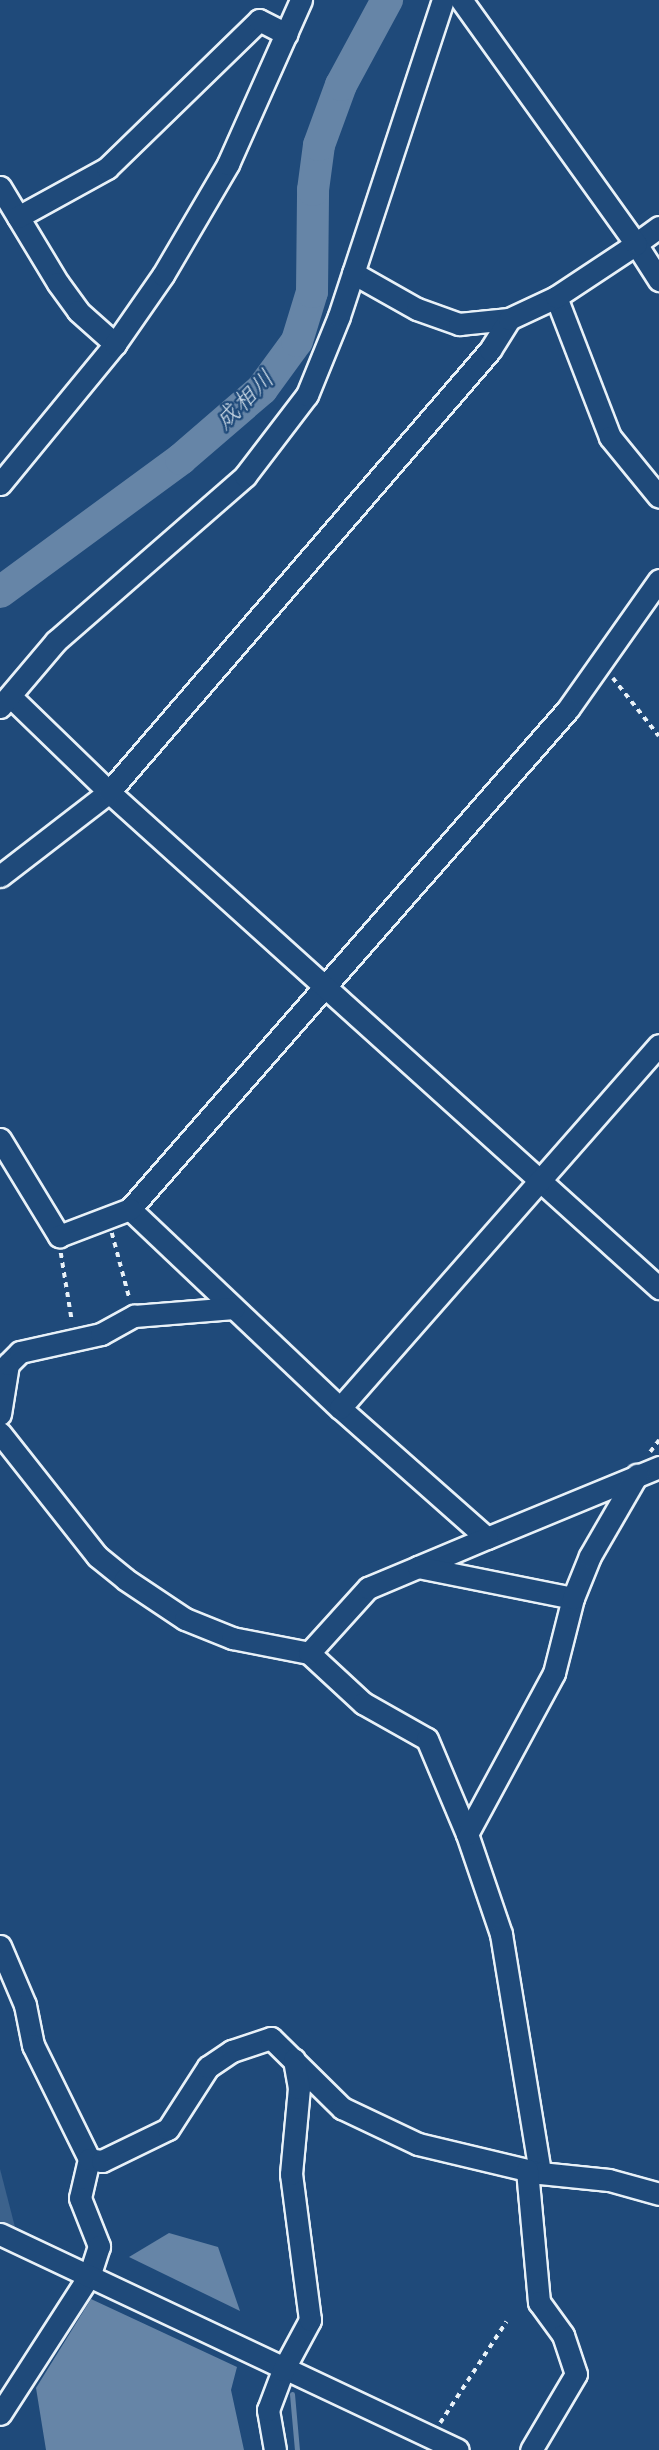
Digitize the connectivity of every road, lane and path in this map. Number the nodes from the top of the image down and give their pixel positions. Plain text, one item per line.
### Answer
1 (301, 0) edge
2 (443, 0) edge
3 (461, 0) edge
4 (287, 34) junction
5 (0, 187) edge
6 (18, 217) junction
7 (659, 227) edge
8 (636, 244) junction
9 (353, 273) junction
10 (659, 280) edge
11 (556, 296) junction
12 (509, 319) junction
13 (115, 344) junction
14 (0, 484) edge
15 (659, 497) edge
16 (659, 580) edge
17 (600, 663) junction
18 (5, 701) edge
19 (659, 736) edge
20 (109, 792) junction
21 (0, 876) edge
22 (326, 987) junction
23 (659, 1045) edge
24 (0, 1139) edge
25 (541, 1181) junction
26 (130, 1209) junction
27 (107, 1218) junction
28 (59, 1236) junction
29 (659, 1288) edge
30 (234, 1308) junction
31 (134, 1316) junction
32 (75, 1341) junction
33 (340, 1408) junction
34 (0, 1413) edge
35 (0, 1433) edge
36 (659, 1467) edge
37 (637, 1475) junction
38 (487, 1538) junction
39 (418, 1567) junction
40 (573, 1598) junction
41 (309, 1653) junction
42 (467, 1834) junction
43 (0, 1946) edge
44 (294, 2057) junction
45 (89, 2159) junction
46 (533, 2171) junction
47 (659, 2194) edge
48 (0, 2234) edge
49 (89, 2276) junction
50 (506, 2322) dead end
51 (283, 2370) junction
52 (0, 2414) edge
53 (431, 2436) junction
54 (275, 2450) edge
55 (458, 2450) edge
56 (531, 2450) edge

1 - 4 street
2 - 9 street
3 - 8 street
4 - 6 street
4 - 13 street
5 - 6 street
6 - 13 street
7 - 8 street
8 - 10 street
8 - 11 street
9 - 12 street
9 - 18 street
11 - 12 street
11 - 15 street
12 - 20 street
13 - 14 street
16 - 17 street
17 - 19 path
17 - 22 street
18 - 20 street
20 - 21 street
20 - 22 street
22 - 25 street
22 - 26 street
23 - 25 street
24 - 28 street
25 - 29 street
25 - 33 street
26 - 27 street
26 - 30 street
27 - 28 street
27 - 31 path
28 - 32 path
30 - 31 street
30 - 33 street
31 - 32 street
32 - 34 street
33 - 38 street
35 - 41 street
36 - 37 street
37 - 38 street
37 - 40 street
38 - 39 street
39 - 40 street
39 - 41 street
40 - 42 street
41 - 42 street
42 - 46 street
43 - 45 street
44 - 45 street
44 - 46 street
44 - 51 street
45 - 49 street
46 - 47 street
46 - 56 street
48 - 49 street
49 - 51 street
49 - 52 street
50 - 53 path
51 - 53 street
51 - 54 street
53 - 55 street

